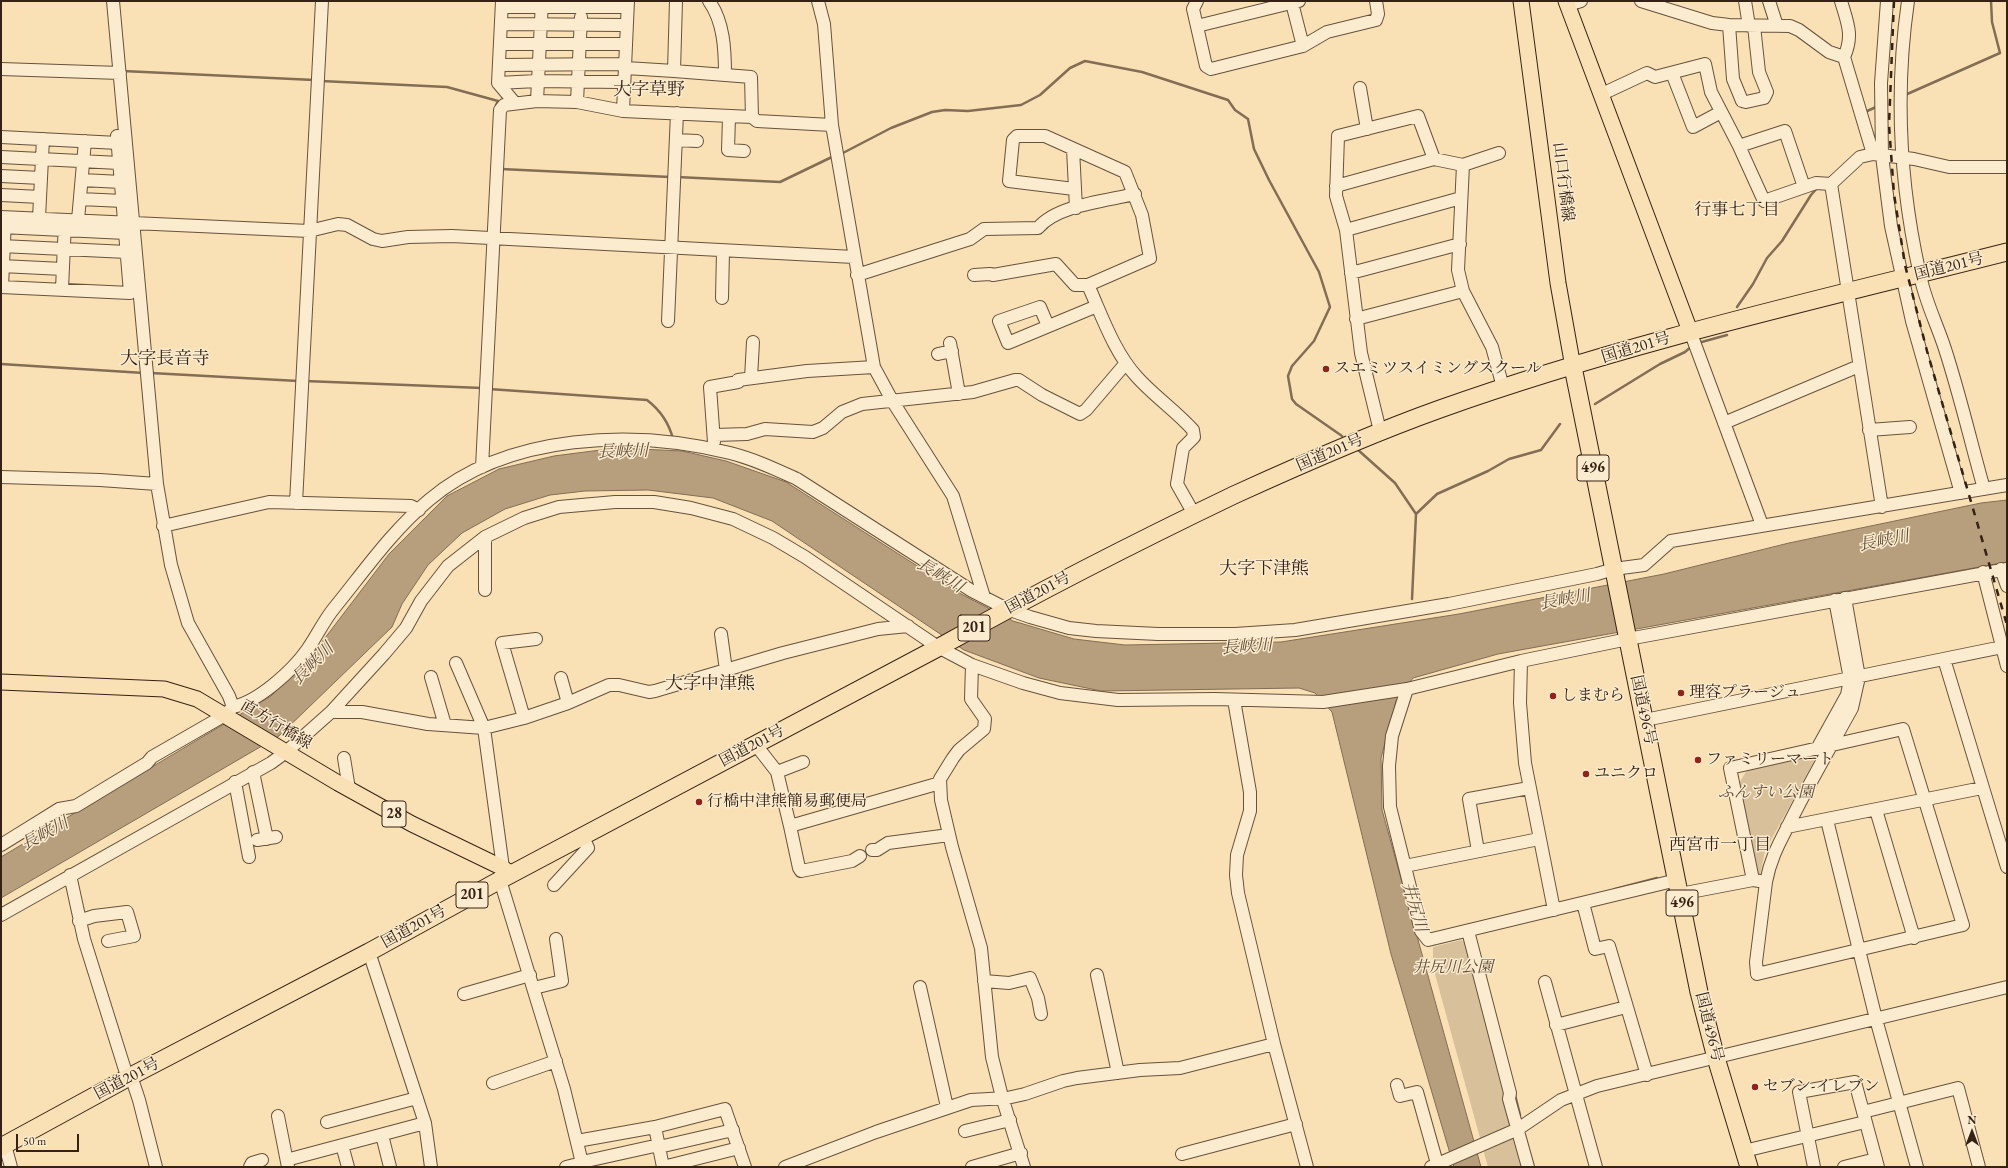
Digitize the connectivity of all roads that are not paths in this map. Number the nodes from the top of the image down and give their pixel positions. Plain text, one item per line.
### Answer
1 (113, 1) edge
2 (322, 1) edge
3 (676, 1) edge
4 (709, 1) edge
5 (818, 1) edge
6 (1197, 1) edge
7 (1376, 1) edge
8 (1521, 1) edge
9 (1641, 1) edge
10 (1745, 1) edge
11 (1769, 1) edge
12 (1841, 1) edge
13 (1887, 1) edge
14 (1908, 1) edge
15 (1295, 2) edge
16 (1572, 2) edge
17 (582, 3) edge
18 (624, 3) edge
19 (502, 4) edge
20 (541, 4) edge
21 (501, 24) junction
22 (540, 24) junction
23 (581, 24) junction
24 (622, 25) junction
25 (1197, 26) junction
26 (1729, 26) junction
27 (1752, 26) junction
28 (1777, 26) junction
29 (539, 43) junction
30 (500, 44) junction
31 (580, 44) junction
32 (621, 44) junction
33 (1303, 46) junction
34 (1844, 57) junction
35 (538, 63) junction
36 (579, 63) junction
37 (499, 65) junction
38 (623, 66) junction
39 (1, 69) edge
40 (674, 71) junction
41 (1672, 73) junction
42 (726, 75) junction
43 (120, 78) junction
44 (578, 80) junction
45 (537, 81) junction
46 (620, 82) junction
47 (498, 83) junction
48 (1360, 88) dead end
49 (1602, 94) junction
50 (619, 97) dead end
51 (537, 101) junction
52 (514, 102) junction
53 (577, 102) junction
54 (623, 111) junction
55 (1721, 112) junction
56 (677, 113) junction
57 (729, 117) junction
58 (752, 117) junction
59 (832, 125) junction
60 (1367, 129) junction
61 (1, 137) edge
62 (43, 139) junction
63 (676, 140) junction
64 (696, 141) dead end
65 (85, 142) junction
66 (118, 143) junction
67 (1739, 146) junction
68 (1073, 149) junction
69 (744, 151) dead end
70 (1499, 153) dead end
71 (1878, 155) junction
72 (1, 157) edge
73 (1903, 158) junction
74 (1434, 159) junction
75 (42, 160) junction
76 (84, 162) junction
77 (119, 163) junction
78 (1463, 165) junction
79 (2007, 167) edge
80 (1, 176) edge
81 (41, 178) junction
82 (82, 180) junction
83 (121, 182) junction
84 (1831, 184) junction
85 (1336, 186) junction
86 (1804, 187) junction
87 (1074, 189) junction
88 (1134, 194) junction
89 (1, 195) edge
90 (40, 197) junction
91 (1462, 198) junction
92 (80, 199) junction
93 (123, 201) junction
94 (1076, 208) junction
95 (39, 218) junction
96 (78, 220) junction
97 (3, 222) edge
98 (65, 225) junction
99 (128, 226) junction
100 (1346, 230) junction
101 (309, 231) junction
102 (492, 239) junction
103 (1460, 244) junction
104 (2, 246) edge
105 (670, 248) junction
106 (64, 249) junction
107 (723, 251) junction
108 (127, 252) junction
109 (2007, 252) edge
110 (854, 258) junction
111 (2, 266) edge
112 (63, 269) junction
113 (1351, 273) junction
114 (1920, 274) junction
115 (857, 275) junction
116 (974, 275) dead end
117 (1902, 279) junction
118 (1088, 285) junction
119 (1, 287) edge
120 (62, 289) junction
121 (1462, 291) junction
122 (1849, 291) junction
123 (722, 298) dead end
124 (1097, 306) junction
125 (1356, 319) junction
126 (668, 320) dead end
127 (1048, 326) dead end
128 (1690, 331) junction
129 (753, 342) dead end
130 (938, 354) dead end
131 (1126, 363) junction
132 (1859, 366) junction
133 (874, 367) junction
134 (1573, 367) junction
135 (752, 378) junction
136 (1503, 387) junction
137 (959, 394) junction
138 (893, 402) junction
139 (1724, 423) junction
140 (1910, 427) dead end
141 (1869, 430) junction
142 (1380, 431) junction
143 (715, 435) junction
144 (714, 450) junction
145 (482, 467) junction
146 (1, 477) edge
147 (157, 484) junction
148 (2007, 485) edge
149 (1984, 489) junction
150 (1961, 493) junction
151 (296, 502) junction
152 (1882, 507) junction
153 (419, 510) junction
154 (1194, 514) junction
155 (1762, 525) junction
156 (163, 526) junction
157 (485, 537) junction
158 (1614, 569) junction
159 (2004, 569) edge
160 (1983, 572) junction
161 (2007, 586) edge
162 (485, 590) dead end
163 (984, 597) junction
164 (1840, 599) junction
165 (1005, 610) junction
166 (908, 626) junction
167 (720, 634) dead end
168 (1627, 637) junction
169 (536, 638) dead end
170 (942, 646) junction
171 (2005, 646) edge
172 (1944, 659) junction
173 (1521, 661) junction
174 (456, 663) dead end
175 (972, 665) junction
176 (2007, 666) edge
177 (726, 670) junction
178 (431, 677) dead end
179 (561, 678) dead end
180 (1855, 678) junction
181 (1, 682) edge
182 (1407, 689) junction
183 (1234, 700) junction
184 (568, 703) junction
185 (331, 712) junction
186 (230, 714) junction
187 (524, 718) junction
188 (1645, 720) junction
189 (445, 726) junction
190 (484, 728) junction
191 (756, 744) junction
192 (1830, 746) junction
193 (1818, 749) junction
194 (283, 750) junction
195 (344, 758) dead end
196 (803, 762) dead end
197 (253, 772) junction
198 (777, 772) junction
199 (235, 782) junction
200 (940, 783) junction
201 (1529, 788) junction
202 (1982, 788) junction
203 (350, 789) junction
204 (1925, 799) junction
205 (1876, 810) junction
206 (1828, 820) junction
207 (790, 826) junction
208 (1787, 827) junction
209 (949, 835) junction
210 (583, 837) junction
211 (1539, 838) junction
212 (267, 839) dead end
213 (1, 845) edge
214 (872, 850) dead end
215 (1478, 851) junction
216 (860, 856) dead end
217 (249, 857) dead end
218 (1406, 866) junction
219 (2007, 867) edge
220 (504, 874) junction
221 (70, 875) junction
222 (1753, 880) junction
223 (1766, 882) junction
224 (554, 885) dead end
225 (1679, 887) junction
226 (1583, 903) junction
227 (1554, 910) junction
228 (1, 914) edge
229 (79, 921) junction
230 (1468, 931) junction
231 (1914, 938) junction
232 (556, 939) dead end
233 (108, 941) dead end
234 (1860, 950) junction
235 (369, 952) junction
236 (530, 975) junction
237 (1097, 975) dead end
238 (984, 981) junction
239 (1544, 982) dead end
240 (920, 987) dead end
241 (534, 988) junction
242 (2007, 988) edge
243 (464, 994) dead end
244 (1626, 1007) junction
245 (1041, 1014) dead end
246 (1876, 1019) junction
247 (1556, 1025) junction
248 (1274, 1044) junction
249 (555, 1057) junction
250 (1716, 1058) junction
251 (518, 1066) dead end
252 (1118, 1074) junction
253 (1647, 1075) junction
254 (131, 1076) junction
255 (493, 1083) dead end
256 (1397, 1085) dead end
257 (1576, 1093) junction
258 (1002, 1097) junction
259 (417, 1098) junction
260 (1900, 1103) junction
261 (947, 1107) junction
262 (278, 1116) dead end
263 (1864, 1117) junction
264 (1010, 1120) junction
265 (327, 1122) dead end
266 (425, 1123) junction
267 (1296, 1124) junction
268 (655, 1127) junction
269 (1518, 1128) junction
270 (732, 1130) junction
271 (965, 1131) dead end
272 (382, 1135) junction
273 (1807, 1135) junction
274 (577, 1141) junction
275 (342, 1145) junction
276 (3, 1146) edge
277 (659, 1146) junction
278 (739, 1148) junction
279 (1021, 1153) junction
280 (1182, 1154) dead end
281 (1746, 1159) edge
282 (262, 1160) dead end
283 (289, 1163) edge
284 (1877, 1163) edge
285 (582, 1164) edge
286 (1438, 1165) edge
287 (11, 1167) edge
288 (156, 1167) edge
289 (250, 1167) edge
290 (348, 1167) edge
291 (390, 1167) edge
292 (431, 1167) edge
293 (566, 1167) edge
294 (663, 1167) edge
295 (745, 1167) edge
296 (785, 1167) edge
297 (972, 1167) edge
298 (1024, 1167) edge
299 (1307, 1167) edge
300 (1528, 1167) edge
301 (1596, 1167) edge
302 (1814, 1167) edge
303 (1844, 1167) edge
304 (1917, 1167) edge
305 (1979, 1167) edge

1 - 43 street
2 - 101 street
3 - 40 street
4 - 42 street
5 - 59 street
6 - 25 street
7 - 33 street
8 - 134 main road, 山口行橋線
9 - 26 street
10 - 27 street
11 - 28 street
12 - 34 street
13 - 71 street
14 - 73 street
15 - 25 street
15 - 33 street
16 - 49 main road
17 - 18 street
17 - 20 street
17 - 23 street
18 - 24 street
18 - 38 street
19 - 20 street
19 - 21 street
20 - 22 street
21 - 22 street
21 - 30 street
22 - 23 street
22 - 29 street
23 - 24 street
23 - 31 street
24 - 32 street
25 - 33 street
26 - 27 street
26 - 27 street
27 - 28 street
28 - 34 street
29 - 30 street
29 - 31 street
29 - 35 street
30 - 37 street
31 - 32 street
31 - 36 street
32 - 38 street
34 - 71 street
35 - 36 street
35 - 37 street
35 - 45 street
36 - 38 street
36 - 44 street
37 - 47 street
38 - 40 street
38 - 46 street
38 - 54 street
39 - 43 street
40 - 42 street
41 - 49 street
41 - 55 street
41 - 55 street
42 - 58 street
43 - 66 street
43 - 99 street
44 - 45 street
44 - 46 street
44 - 53 street
45 - 47 street
45 - 51 street
46 - 50 street
47 - 52 street
48 - 60 street
49 - 128 main road
51 - 52 street
51 - 53 street
52 - 102 street
53 - 54 street
54 - 56 street
55 - 67 street
56 - 57 street
56 - 63 street
57 - 58 street
57 - 69 street
58 - 59 street
59 - 110 street
60 - 74 street
60 - 85 street
61 - 62 street
62 - 65 street
62 - 75 street
63 - 64 street
63 - 105 street
65 - 66 street
65 - 76 street
66 - 77 street
67 - 86 street
67 - 86 street
68 - 87 street
68 - 87 street
68 - 88 street
70 - 78 street
71 - 73 street
71 - 84 street
71 - 117 street
72 - 75 street
73 - 79 street
73 - 114 street
74 - 78 street
74 - 85 street
75 - 76 street
75 - 81 street
76 - 77 street
76 - 82 street
77 - 83 street
78 - 91 street
80 - 81 street
81 - 90 street
82 - 83 street
82 - 92 street
83 - 93 street
84 - 86 street
84 - 122 street
85 - 100 street
87 - 94 street
88 - 94 street
88 - 118 street
89 - 90 street
90 - 95 street
91 - 100 street
91 - 103 street
92 - 93 street
92 - 96 street
93 - 99 street
94 - 115 street
95 - 97 street
95 - 98 street
96 - 98 street
96 - 99 street
97 - 98 street
97 - 104 street
98 - 99 street
98 - 106 street
99 - 101 street
99 - 108 street
99 - 147 street
100 - 113 street
101 - 102 street
101 - 151 street
102 - 105 street
102 - 145 street
103 - 113 street
103 - 121 street
104 - 106 street
104 - 111 street
105 - 107 street
105 - 126 street
106 - 108 street
106 - 112 street
107 - 110 street
107 - 123 street
108 - 120 street
109 - 114 highway, 国道201号 / 201
110 - 115 street
111 - 112 street
111 - 119 street
112 - 120 street
113 - 125 street
114 - 117 highway, 国道201号 / 201
114 - 149 street
115 - 133 street
116 - 118 street
117 - 122 highway, 国道201号 / 201
117 - 150 street
118 - 124 street
119 - 120 street
121 - 125 street
121 - 136 street
122 - 128 highway, 国道201号 / 201
122 - 132 street
124 - 127 street
124 - 131 street
125 - 142 street
128 - 134 highway, 国道201号 / 201
128 - 139 street
129 - 135 street
130 - 137 street
131 - 137 street
131 - 154 street
132 - 139 street
132 - 141 street
133 - 135 street
133 - 138 street
134 - 136 highway, 国道201号 / 201
134 - 158 highway, 国道496号 / 496
135 - 143 street
136 - 142 highway, 国道201号 / 201
137 - 138 street
138 - 143 street
138 - 163 street
139 - 155 street
140 - 141 street
141 - 152 street
142 - 154 highway, 国道201号 / 201
143 - 144 street
144 - 145 street
144 - 163 street
145 - 153 street
146 - 147 street
147 - 156 street
148 - 149 street
149 - 150 street
150 - 152 street
151 - 153 street
151 - 156 street
152 - 155 street
153 - 186 street
154 - 165 highway, 国道201号 / 201
155 - 158 street
156 - 186 street
157 - 162 street
157 - 166 street
157 - 185 street
158 - 165 street
158 - 168 highway, 国道496号 / 496
159 - 160 street
159 - 161 street
160 - 164 street
160 - 171 street
163 - 165 street
164 - 168 street
164 - 180 street
165 - 170 highway, 国道201号 / 201
166 - 170 street
166 - 177 street
167 - 177 street
168 - 173 street
168 - 188 highway, 国道496号 / 496
169 - 187 street
170 - 175 street
170 - 191 highway, 国道201号 / 201
171 - 172 street
171 - 176 street
172 - 180 street
172 - 202 street
173 - 182 street
173 - 201 street
174 - 190 street
175 - 183 street
175 - 200 street
177 - 184 street
178 - 189 street
179 - 184 street
180 - 188 street
180 - 192 street
180 - 193 street
181 - 186 main road, 直方行橋線 / 28
182 - 183 street
182 - 218 street
183 - 248 street
184 - 187 street
185 - 189 street
185 - 194 street
186 - 194 main road, 直方行橋線 / 28
186 - 213 street
187 - 190 street
188 - 225 highway, 国道496号 / 496
189 - 190 street
190 - 220 street
191 - 198 street
191 - 210 highway, 国道201号 / 201
192 - 193 street
192 - 204 street
192 - 208 street
193 - 222 street
194 - 197 street
194 - 203 main road, 直方行橋線 / 28
195 - 203 street
196 - 198 street
197 - 199 street
197 - 212 street
198 - 207 street
199 - 217 street
199 - 221 street
200 - 207 street
200 - 209 street
201 - 211 street
201 - 215 street
202 - 204 street
202 - 219 street
203 - 220 main road, 直方行橋線 / 28
204 - 205 street
204 - 231 street
205 - 206 street
205 - 231 street
206 - 208 street
206 - 234 street
207 - 216 street
208 - 223 street
209 - 214 street
209 - 238 street
210 - 220 highway, 国道201号 / 201
210 - 224 street
211 - 215 street
211 - 227 street
215 - 218 street
218 - 230 street
220 - 235 highway, 国道201号 / 201
220 - 236 street
221 - 228 street
221 - 229 street
222 - 223 street
222 - 225 street
223 - 234 street
225 - 226 street
225 - 250 highway, 国道496号 / 496
226 - 227 street
226 - 244 street
227 - 230 street
229 - 233 street
229 - 254 street
230 - 269 street
231 - 234 street
232 - 241 street
234 - 246 street
235 - 254 highway, 国道201号 / 201
235 - 259 street
236 - 241 street
236 - 243 street
237 - 252 street
238 - 245 street
238 - 258 street
239 - 247 street
240 - 261 street
241 - 249 street
242 - 246 street
244 - 247 street
244 - 253 street
246 - 250 street
246 - 260 street
247 - 257 street
248 - 252 street
248 - 267 street
249 - 251 street
249 - 255 street
249 - 274 street
250 - 253 street
250 - 281 highway, 国道496号 / 496
252 - 258 street
253 - 257 street
254 - 276 highway, 国道201号 / 201
254 - 288 street
256 - 286 street
257 - 269 street
257 - 301 street
258 - 261 street
258 - 264 street
259 - 265 street
259 - 266 street
260 - 263 street
260 - 304 street
260 - 305 street
261 - 296 street
262 - 283 street
263 - 273 street
263 - 273 street
263 - 284 street
264 - 271 street
264 - 279 street
266 - 272 street
266 - 292 street
267 - 280 street
267 - 299 street
268 - 270 street
268 - 274 street
268 - 277 street
269 - 286 street
269 - 300 street
270 - 277 street
270 - 278 street
272 - 275 street
272 - 291 street
273 - 281 street
273 - 302 street
274 - 285 street
275 - 283 street
275 - 290 street
276 - 287 street
277 - 285 street
277 - 294 street
278 - 294 street
278 - 295 street
279 - 297 street
279 - 298 street
282 - 289 street
284 - 303 street
285 - 293 street

